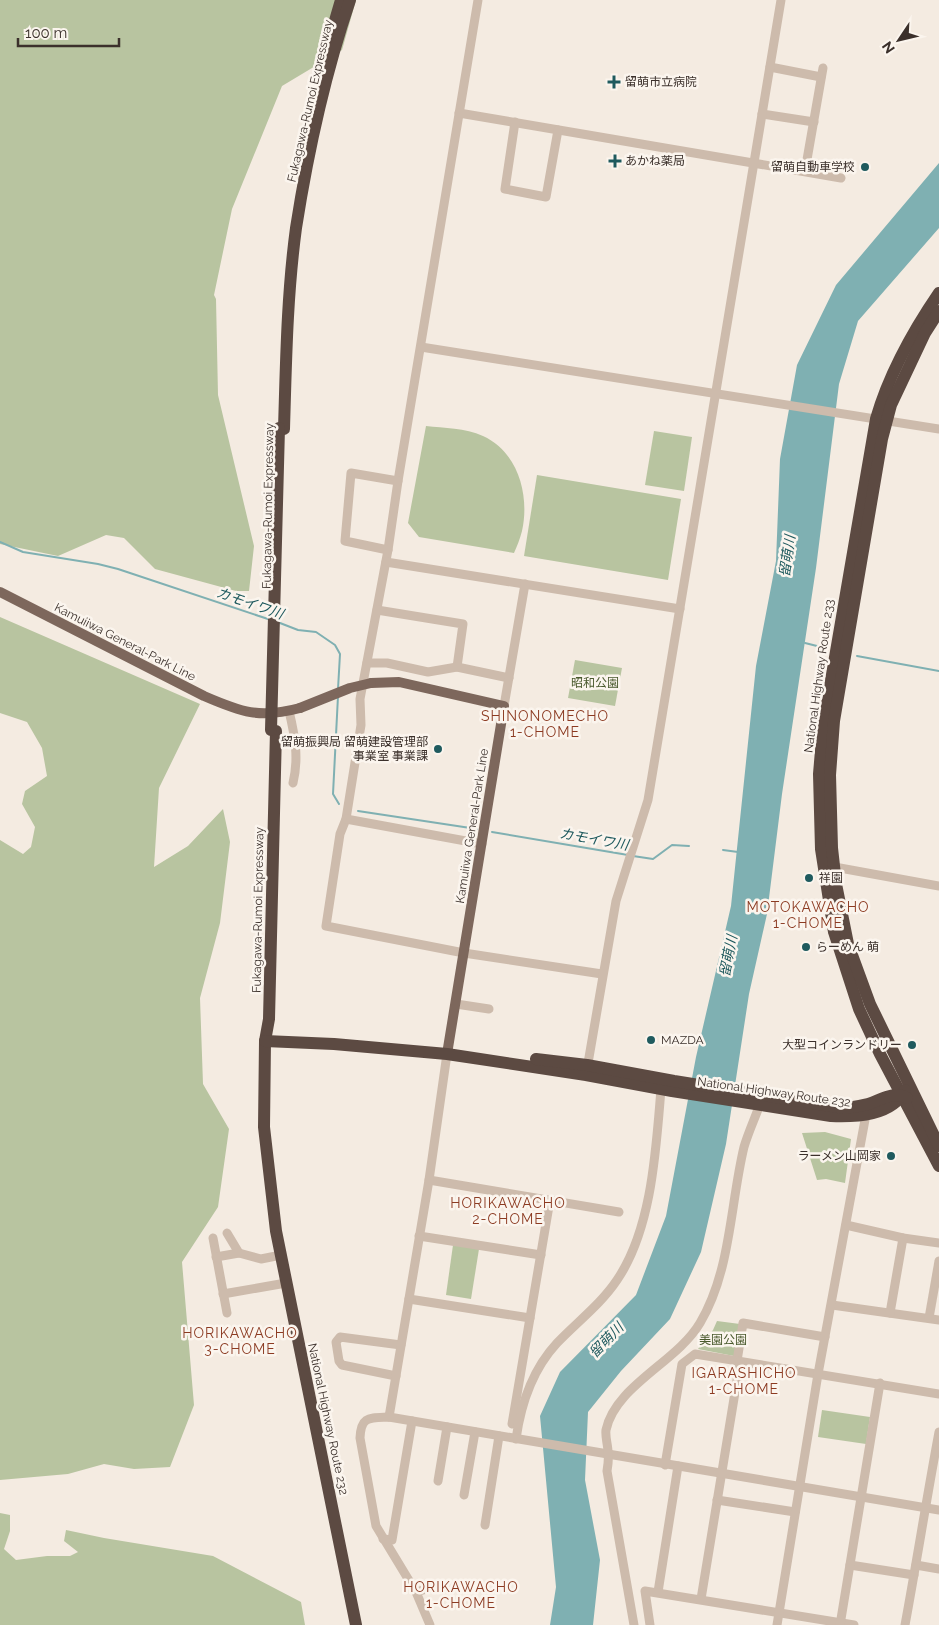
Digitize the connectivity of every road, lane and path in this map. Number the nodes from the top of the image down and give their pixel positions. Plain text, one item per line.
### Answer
1 (341, 0) edge
2 (350, 0) edge
3 (478, 0) edge
4 (781, 0) edge
5 (770, 67) junction
6 (459, 113) junction
7 (762, 114) junction
8 (515, 122) junction
9 (814, 122) junction
10 (558, 130) junction
11 (754, 162) junction
12 (806, 171) junction
13 (841, 178) dead end
14 (939, 293) edge
15 (939, 311) edge
16 (421, 347) junction
17 (716, 394) junction
18 (882, 420) junction
19 (281, 428) junction
20 (939, 429) edge
21 (398, 481) junction
22 (388, 550) junction
23 (386, 562) junction
24 (525, 584) junction
25 (0, 592) edge
26 (680, 609) junction
27 (377, 610) junction
28 (367, 663) junction
29 (457, 667) junction
30 (509, 678) junction
31 (504, 706) junction
32 (289, 711) junction
33 (293, 783) dead end
34 (346, 819) junction
35 (482, 844) junction
36 (829, 866) junction
37 (939, 886) edge
38 (464, 953) junction
39 (602, 974) junction
40 (456, 1004) junction
41 (489, 1008) dead end
42 (265, 1041) junction
43 (447, 1054) junction
44 (586, 1070) junction
45 (900, 1081) junction
46 (669, 1087) junction
47 (908, 1094) junction
48 (753, 1100) junction
49 (889, 1101) junction
50 (867, 1109) junction
51 (917, 1112) junction
52 (939, 1146) edge
53 (939, 1166) edge
54 (429, 1180) junction
55 (550, 1200) junction
56 (619, 1212) dead end
57 (846, 1225) junction
58 (227, 1234) dead end
59 (419, 1236) junction
60 (213, 1238) dead end
61 (903, 1238) junction
62 (939, 1243) edge
63 (239, 1253) junction
64 (281, 1255) junction
65 (541, 1256) junction
66 (216, 1257) junction
67 (939, 1261) edge
68 (286, 1283) junction
69 (223, 1294) junction
70 (409, 1299) junction
71 (832, 1305) junction
72 (227, 1313) dead end
73 (890, 1313) junction
74 (530, 1318) junction
75 (934, 1319) edge
76 (825, 1337) junction
77 (401, 1345) junction
78 (738, 1362) junction
79 (818, 1374) junction
80 (396, 1376) junction
81 (880, 1383) junction
82 (939, 1394) edge
83 (388, 1417) junction
84 (412, 1421) junction
85 (447, 1427) junction
86 (476, 1432) junction
87 (939, 1432) edge
88 (499, 1436) junction
89 (515, 1439) junction
90 (607, 1454) junction
91 (666, 1464) junction
92 (678, 1466) junction
93 (721, 1473) junction
94 (438, 1481) dead end
95 (799, 1486) junction
96 (464, 1494) dead end
97 (861, 1497) junction
98 (716, 1500) junction
99 (924, 1508) junction
100 (939, 1510) edge
101 (795, 1512) junction
102 (484, 1525) dead end
103 (383, 1539) junction
104 (850, 1565) junction
105 (916, 1565) junction
106 (939, 1569) edge
107 (914, 1575) junction
108 (430, 1588) dead end
109 (416, 1592) junction
110 (658, 1592) junction
111 (701, 1599) junction
112 (779, 1614) junction
113 (840, 1624) edge
114 (356, 1625) edge
115 (430, 1625) edge
116 (634, 1625) edge
117 (650, 1625) edge
118 (777, 1625) edge
119 (854, 1625) edge
120 (905, 1625) edge

1 - 19 highway, Fukagawa-Rumoi Expressway
2 - 19 highway, Fukagawa-Rumoi Expressway
3 - 6 street
4 - 5 street
5 - 7 street
5 - 9 street
6 - 8 street
6 - 16 street
7 - 9 street
7 - 11 street
8 - 10 street
8 - 10 street
9 - 12 street
10 - 11 street
11 - 12 street
11 - 17 street
12 - 13 street
14 - 18 highway, National Highway Route 233
15 - 18 highway, National Highway Route 233
16 - 17 street
16 - 21 street
17 - 18 street
17 - 26 street
18 - 20 street
18 - 36 highway, National Highway Route 233
19 - 42 highway, Fukagawa-Rumoi Expressway
21 - 22 street
21 - 22 street
22 - 23 street
23 - 24 street
23 - 27 street
24 - 26 street
24 - 30 street
25 - 32 main road, Kamuiiwa General-Park Line
26 - 39 street
27 - 28 street
27 - 29 street
28 - 29 street
28 - 34 street
29 - 30 street
30 - 31 street
31 - 32 main road, Kamuiiwa General-Park Line, bridge
31 - 35 main road, Kamuiiwa General-Park Line
32 - 33 street
34 - 35 street
34 - 38 street
35 - 38 main road, Kamuiiwa General-Park Line
36 - 37 street
36 - 45 highway, National Highway Route 233
38 - 39 street
38 - 40 main road, Kamuiiwa General-Park Line
39 - 44 street
40 - 41 street
40 - 43 main road, Kamuiiwa General-Park Line
42 - 43 highway, National Highway Route 232
42 - 64 highway, National Highway Route 232
43 - 44 highway, National Highway Route 232
43 - 54 street
44 - 46 highway, National Highway Route 232
45 - 47 highway, National Highway Route 233
45 - 49 highway
46 - 48 highway, National Highway Route 232
46 - 89 street
47 - 49 highway, National Highway Route 232
47 - 51 highway, National Highway Route 233
48 - 50 highway, National Highway Route 232
48 - 90 street
49 - 50 highway, National Highway Route 232
49 - 51 highway
50 - 57 street
51 - 52 highway
51 - 53 highway
54 - 55 street
54 - 59 street
55 - 56 street
55 - 65 street
57 - 61 street
57 - 71 street
58 - 63 street
59 - 65 street
59 - 70 street
60 - 66 street
61 - 62 street
61 - 73 street
63 - 64 street
63 - 66 street
64 - 68 highway, National Highway Route 232
65 - 74 street
66 - 69 street
67 - 75 street
68 - 69 street
68 - 114 highway, National Highway Route 232
69 - 72 street
70 - 74 street
70 - 77 street
71 - 73 street
71 - 76 street
73 - 75 street
74 - 89 street
76 - 78 street
76 - 79 street
77 - 80 street
77 - 80 street
78 - 79 street
78 - 91 street
78 - 93 street
79 - 81 street
79 - 95 street
80 - 83 street
81 - 82 street
81 - 97 street
83 - 84 street
83 - 103 street
84 - 85 street
84 - 103 street
85 - 86 street
85 - 94 street
86 - 88 street
86 - 96 street
87 - 99 street
88 - 89 street
88 - 102 street
89 - 90 street
90 - 91 street
90 - 116 street
91 - 92 street
92 - 93 street
92 - 110 street
93 - 95 street
93 - 98 street
95 - 97 street
95 - 101 street
97 - 99 street
97 - 104 street
98 - 101 street
98 - 111 street
99 - 100 street
99 - 105 street
101 - 112 street
103 - 109 street
104 - 107 street
104 - 113 street
105 - 106 street
105 - 107 street
107 - 120 street
108 - 109 street
109 - 115 street
110 - 111 street
110 - 117 street
111 - 112 street
112 - 113 street
112 - 118 street
113 - 119 street

